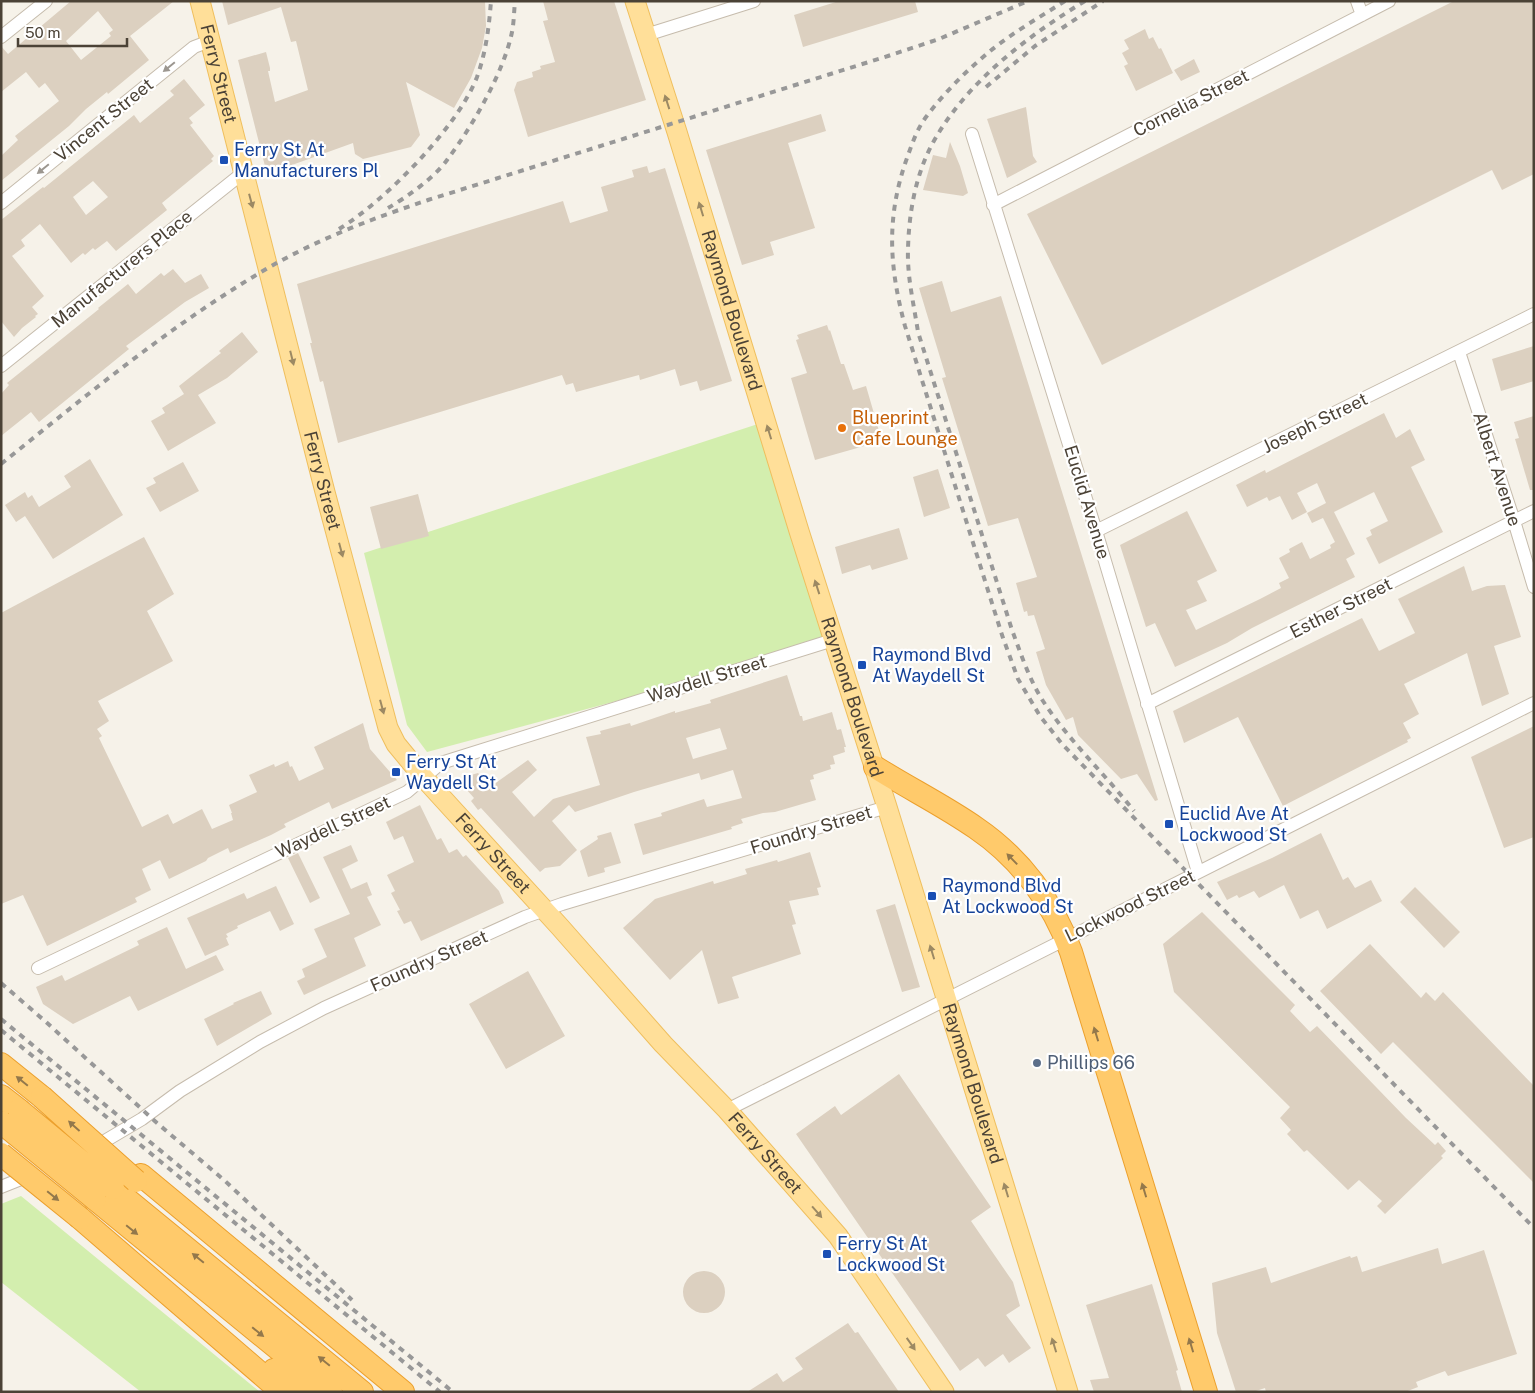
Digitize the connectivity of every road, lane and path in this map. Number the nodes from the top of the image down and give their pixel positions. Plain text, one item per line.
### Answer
1 (46, 1) edge
2 (200, 1) edge
3 (635, 1) edge
4 (754, 1) edge
5 (1357, 1) edge
6 (1389, 1) edge
7 (1362, 15) junction
8 (646, 35) junction
9 (1, 37) edge
10 (210, 41) junction
11 (972, 134) dead end
12 (244, 172) junction
13 (1, 203) edge
14 (993, 205) junction
15 (1534, 314) edge
16 (1459, 352) junction
17 (1, 366) edge
18 (1534, 511) edge
19 (1514, 521) junction
20 (1096, 531) junction
21 (1534, 587) edge
22 (833, 640) junction
23 (1534, 703) edge
24 (1147, 704) junction
25 (875, 767) junction
26 (424, 778) junction
27 (887, 807) junction
28 (1198, 872) junction
29 (546, 911) junction
30 (1066, 938) junction
31 (38, 968) dead end
32 (946, 998) junction
33 (1, 1064) edge
34 (1, 1096) edge
35 (727, 1110) junction
36 (10, 1116) edge
37 (1, 1154) edge
38 (139, 1178) junction
39 (1, 1187) edge
40 (104, 1194) junction
41 (149, 1276) junction
42 (282, 1392) edge
43 (303, 1392) edge
44 (331, 1392) edge
45 (362, 1392) edge
46 (383, 1392) edge
47 (403, 1392) edge
48 (944, 1392) edge
49 (1068, 1392) edge
50 (1206, 1392) edge

1 - 9 street
2 - 10 main road, Ferry Street
3 - 8 main road, Raymond Boulevard
4 - 8 street
5 - 7 street
6 - 7 street, Cornelia Street
7 - 14 street, Cornelia Street
22 -> 8 main road, Raymond Boulevard
10 - 12 main road, Ferry Street
10 -> 13 street, Vincent Street
11 - 14 street, Euclid Avenue
12 - 17 street, Manufacturers Place
12 -> 26 main road, Ferry Street
14 - 20 street, Euclid Avenue
15 - 16 street, Joseph Street
16 - 19 street, Albert Avenue
16 - 20 street, Joseph Street
18 - 19 street, Esther Street
19 - 21 street, Albert Avenue
19 - 24 street, Esther Street
20 - 24 street, Euclid Avenue
22 - 25 main road, Raymond Boulevard
22 - 26 street, Waydell Street
23 - 28 street, Lockwood Street
24 - 28 street, Euclid Avenue
25 - 27 main road, Raymond Boulevard
30 -> 25 highway
26 - 29 main road, Ferry Street
26 - 31 street, Waydell Street
27 - 29 street, Foundry Street
32 -> 27 main road, Raymond Boulevard
28 - 30 street, Lockwood Street
29 - 35 main road, Ferry Street
29 - 39 street, Foundry Street
30 - 32 street, Lockwood Street
50 -> 30 highway
32 - 35 street, Lockwood Street
49 -> 32 main road, Raymond Boulevard
38 -> 33 highway, bridge
34 - 36 highway
35 -> 48 main road, Ferry Street
36 - 40 highway, bridge
37 -> 41 highway, bridge
38 - 46 highway
38 - 47 highway
40 -> 44 highway
45 -> 40 highway
41 - 42 highway
41 - 43 highway

